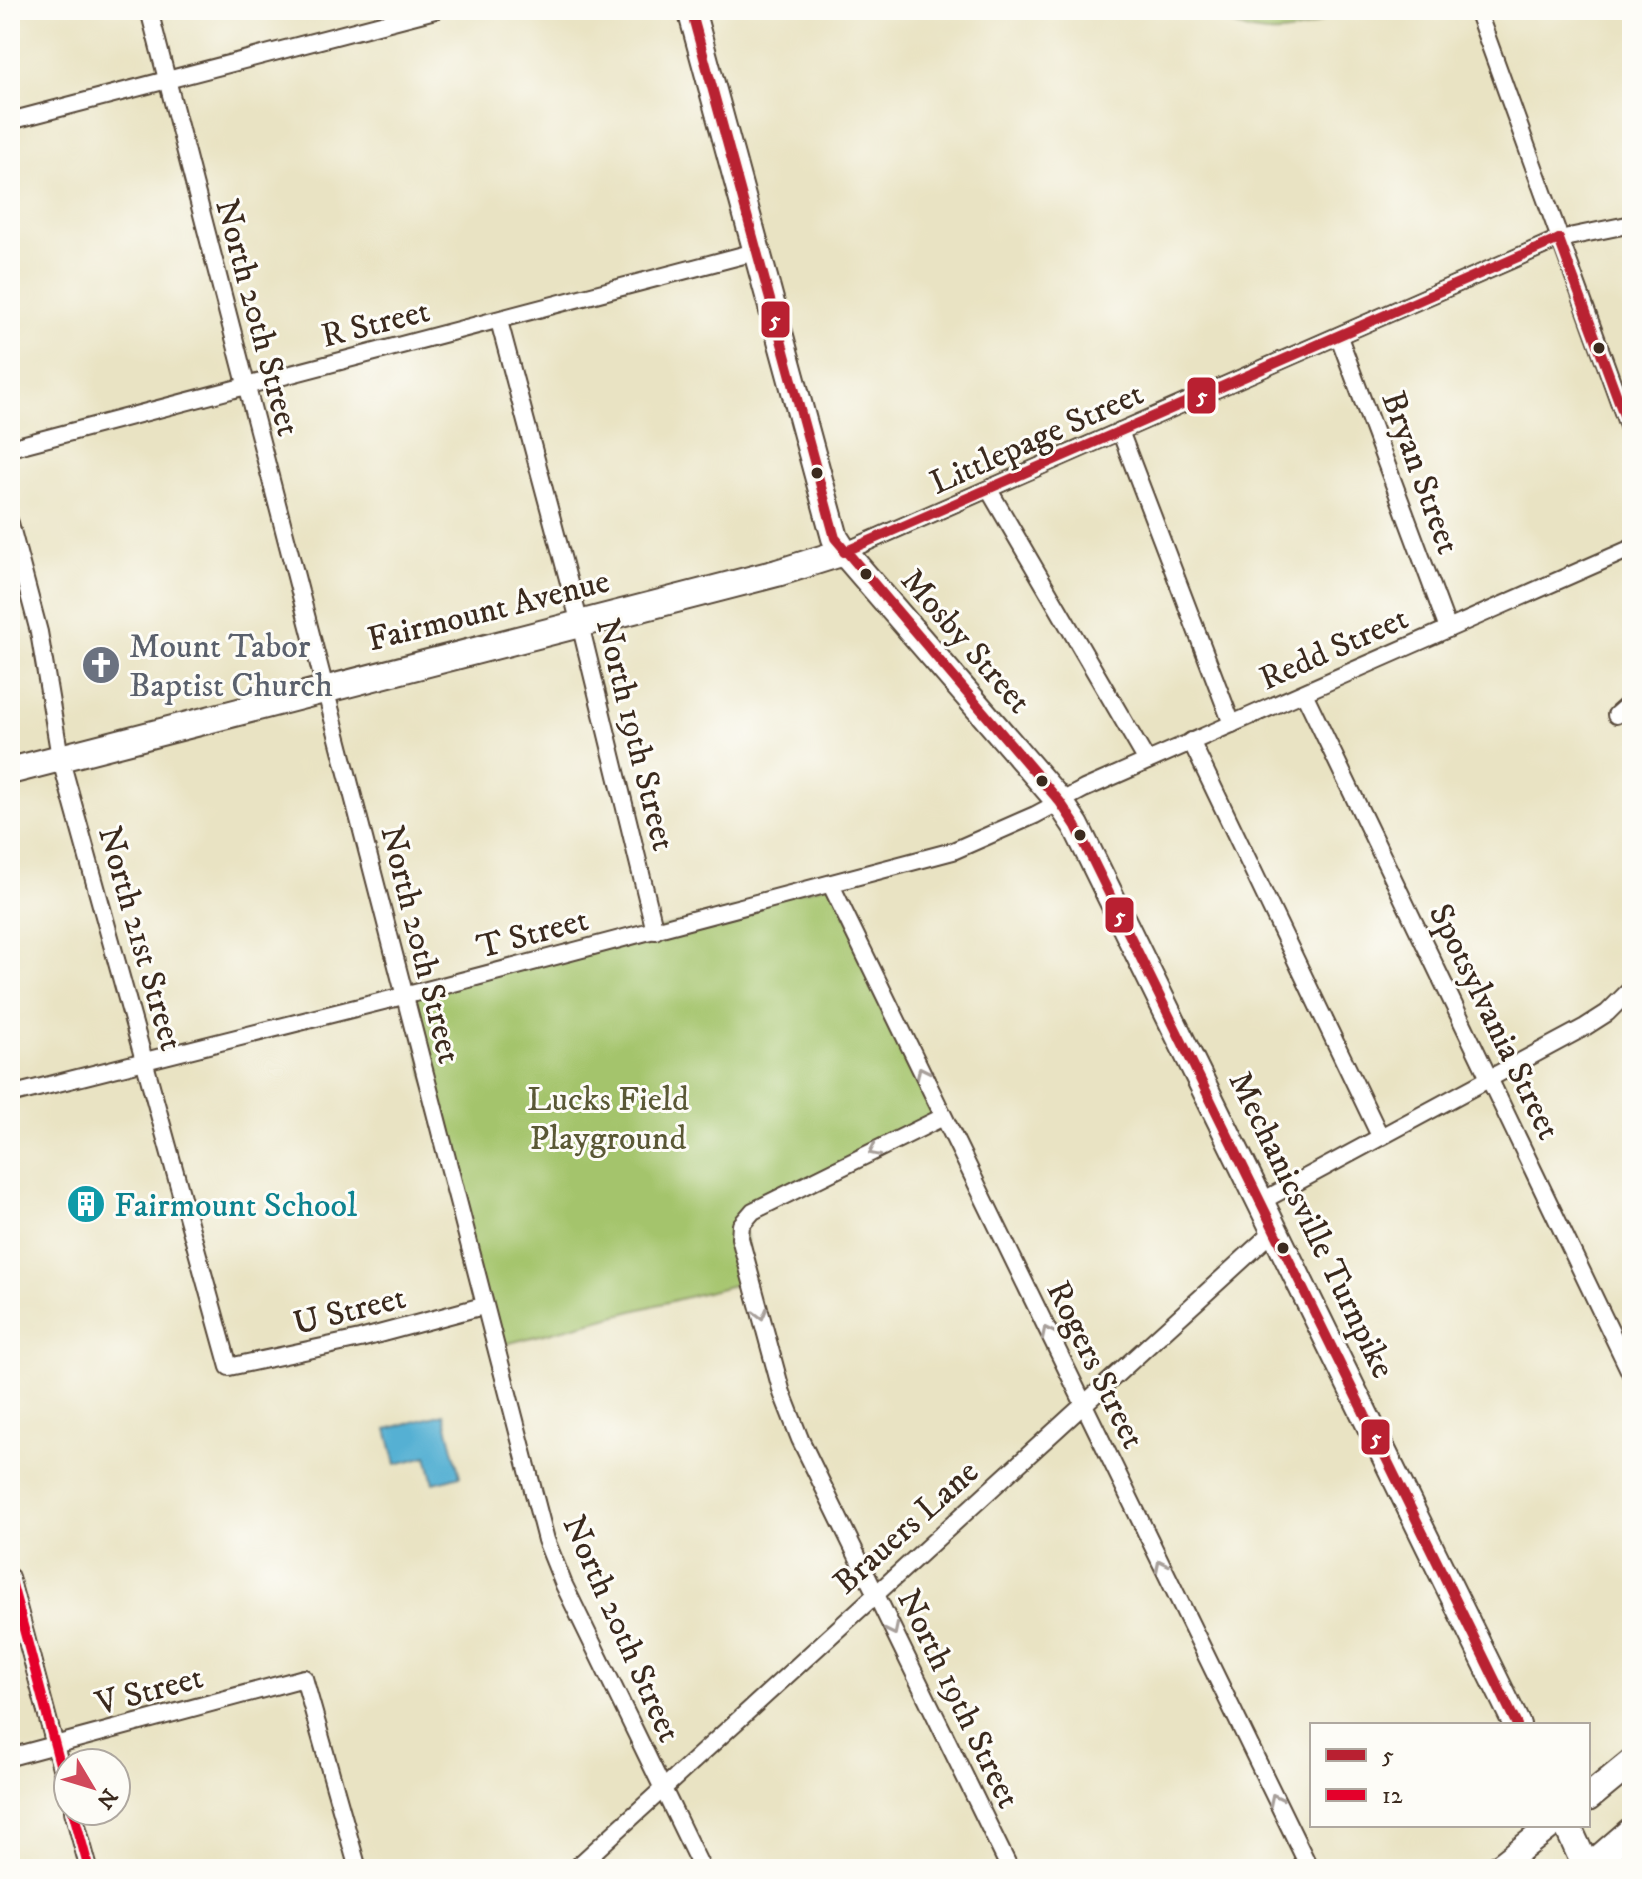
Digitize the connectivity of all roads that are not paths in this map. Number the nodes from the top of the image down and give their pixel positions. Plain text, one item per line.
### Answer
1 (149, 10) edge
2 (435, 10) edge
3 (691, 10) edge
4 (1477, 10) edge
5 (167, 80) junction
6 (10, 121) edge
7 (1632, 224) edge
8 (1559, 239) junction
9 (755, 252) junction
10 (499, 321) junction
11 (1339, 337) junction
12 (245, 386) junction
13 (1631, 429) edge
14 (1120, 431) junction
15 (10, 448) edge
16 (989, 490) junction
17 (10, 523) edge
18 (1632, 548) edge
19 (844, 552) junction
20 (580, 624) junction
21 (1448, 629) junction
22 (325, 688) junction
23 (1304, 693) junction
24 (1632, 701) edge
25 (1616, 715) dead end
26 (1232, 724) junction
27 (1191, 741) junction
28 (60, 757) junction
29 (1147, 761) junction
30 (10, 771) edge
31 (1060, 802) junction
32 (831, 885) junction
33 (655, 931) junction
34 (1632, 988) edge
35 (405, 996) junction
36 (146, 1061) junction
37 (1491, 1078) junction
38 (10, 1095) edge
39 (943, 1117) junction
40 (1380, 1136) junction
41 (1262, 1201) junction
42 (1276, 1229) junction
43 (483, 1306) junction
44 (229, 1367) joint
45 (1632, 1376) edge
46 (1083, 1404) junction
47 (10, 1577) edge
48 (876, 1593) junction
49 (1516, 1723) edge
50 (54, 1745) junction
51 (10, 1757) edge
52 (1632, 1762) edge
53 (663, 1788) junction
54 (1590, 1796) edge
55 (77, 1827) edge
56 (1549, 1827) edge
57 (1568, 1827) edge
58 (1632, 1830) edge
59 (89, 1869) edge
60 (358, 1869) edge
61 (575, 1869) edge
62 (702, 1869) edge
63 (1010, 1869) edge
64 (1310, 1869) edge
65 (1496, 1869) edge
66 (1587, 1869) edge

1 - 5 street, North 20th Street
2 - 5 street
3 - 9 main road, Mosby Street
4 - 8 street
5 - 6 street
5 - 12 street, North 20th Street
7 - 8 street, Littlepage Street
8 - 11 street, Littlepage Street
8 - 13 street
9 - 10 street, R Street
9 - 19 main road, Mosby Street
10 - 12 street, R Street
10 - 20 street, North 19th Street
11 - 14 street, Littlepage Street
11 - 21 street, Bryan Street
12 - 15 street, R Street
12 - 22 street, North 20th Street
14 - 16 street, Littlepage Street
14 - 26 street
16 - 19 street, Littlepage Street
16 - 29 street
17 - 28 street, North 21st Street
18 - 21 street, Redd Street
19 - 20 main road, Fairmount Avenue
19 - 31 main road, Mosby Street
20 - 22 main road, Fairmount Avenue
20 - 33 street, North 19th Street
21 - 23 street, Redd Street
22 - 28 main road, Fairmount Avenue
22 - 35 street, North 20th Street
23 - 26 street, Redd Street
23 - 37 street, Spotsylvania Street
24 - 25 street
26 - 27 street, Redd Street
27 - 29 street, Redd Street
27 - 40 street
28 - 30 main road, Fairmount Avenue
28 - 36 street, North 21st Street
29 - 31 street, Redd Street
31 - 32 street, T Street
31 - 41 main road, Mechanicsville Turnpike
32 - 33 street, T Street
39 -> 32 street, Rogers Street
33 - 35 street, T Street
34 - 37 street
35 - 36 street, T Street
35 - 43 street, North 20th Street
36 - 38 street, T Street
36 - 44 street, North 21st Street
37 - 40 street
37 - 45 street, Spotsylvania Street
46 -> 39 street, Rogers Street
39 -> 48 street, North 19th Street
40 - 41 street
41 - 42 main road, Mechanicsville Turnpike
42 - 46 street, Brauers Lane
42 - 49 main road, Mechanicsville Turnpike
43 - 44 street, U Street
43 - 53 street, North 20th Street
46 - 48 street, Brauers Lane
64 -> 46 street, Rogers Street
47 - 50 street
48 - 53 street, Brauers Lane
48 -> 63 street, North 19th Street
50 - 51 street, V Street
50 - 60 street, V Street
52 - 54 main road
53 - 61 street, Brauers Lane
53 - 62 street, North 20th Street
55 - 59 street
56 - 65 main road
57 - 66 main road
58 - 66 main road

